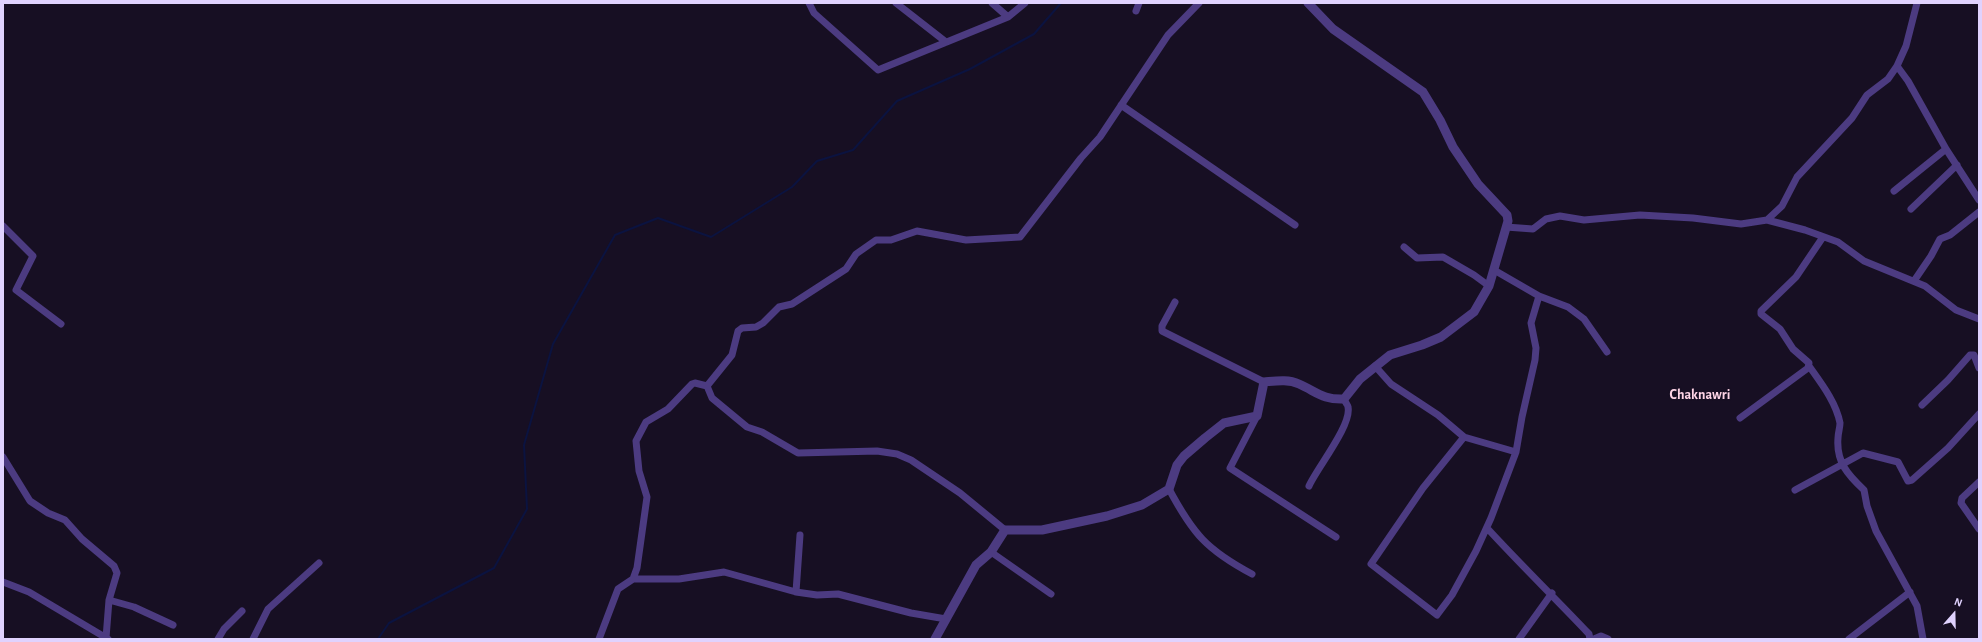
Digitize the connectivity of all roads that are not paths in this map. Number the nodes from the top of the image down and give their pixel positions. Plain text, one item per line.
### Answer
1 (809, 3) edge
2 (896, 3) edge
3 (1026, 3) edge
4 (1139, 3) edge
5 (1199, 3) edge
6 (1308, 3) edge
7 (1917, 3) edge
8 (995, 4) edge
9 (1136, 11) dead end
10 (1008, 17) junction
11 (946, 42) junction
12 (1897, 66) junction
13 (1121, 105) junction
14 (1946, 149) junction
15 (1957, 165) junction
16 (1894, 191) dead end
17 (1979, 200) edge
18 (1911, 209) dead end
19 (1979, 212) edge
20 (1767, 220) junction
21 (1295, 225) dead end
22 (3, 226) edge
23 (1506, 227) junction
24 (1823, 237) junction
25 (1404, 247) dead end
26 (1494, 270) junction
27 (1914, 281) junction
28 (1489, 286) junction
29 (1539, 296) junction
30 (1175, 302) dead end
31 (1979, 319) edge
32 (61, 324) dead end
33 (1606, 352) dead end
34 (1375, 366) junction
35 (1809, 366) junction
36 (1979, 368) edge
37 (1264, 382) junction
38 (707, 386) junction
39 (1344, 399) junction
40 (1922, 405) dead end
41 (1979, 414) edge
42 (1257, 416) junction
43 (1740, 418) dead end
44 (1464, 437) junction
45 (1516, 452) junction
46 (3, 457) edge
47 (1841, 465) junction
48 (1979, 482) edge
49 (1308, 486) dead end
50 (1170, 489) junction
51 (1795, 490) dead end
52 (1487, 528) junction
53 (1005, 530) junction
54 (1979, 530) edge
55 (800, 535) dead end
56 (1336, 537) dead end
57 (991, 552) junction
58 (319, 563) dead end
59 (1252, 574) dead end
60 (633, 579) junction
61 (3, 582) edge
62 (796, 592) junction
63 (1910, 592) junction
64 (1552, 593) junction
65 (1051, 594) dead end
66 (109, 600) junction
67 (242, 611) dead end
68 (946, 619) junction
69 (173, 625) dead end
70 (1588, 637) edge
71 (107, 638) edge
72 (218, 639) edge
73 (253, 639) edge
74 (599, 639) edge
75 (935, 639) edge
76 (1519, 639) edge
77 (1594, 639) edge
78 (1608, 639) edge
79 (1849, 639) edge
80 (1923, 639) edge

1 - 11 street
2 - 11 street
3 - 10 street
4 - 9 street
5 - 13 street
6 - 23 street
7 - 12 street
8 - 10 street
10 - 11 street
12 - 14 street
12 - 20 street
13 - 21 street
13 - 38 street
14 - 15 street
14 - 16 street
15 - 17 street
15 - 18 street
19 - 27 street
20 - 23 street
20 - 24 street
22 - 32 street
23 - 26 street
24 - 27 street
24 - 35 street
25 - 28 street
26 - 28 street
26 - 29 street
27 - 31 street
28 - 34 street
29 - 33 street
29 - 45 street
30 - 37 street
34 - 39 street
34 - 44 street
35 - 43 street
35 - 47 street
36 - 40 street
37 - 39 street
37 - 42 street
38 - 53 street
38 - 60 street
39 - 49 street
41 - 47 street
42 - 50 street
42 - 56 street
44 - 45 street
44 - 52 street
45 - 52 street
46 - 66 street
47 - 51 street
47 - 63 street
48 - 54 street
50 - 53 street
50 - 59 street
52 - 64 street
53 - 57 street
55 - 62 street
57 - 65 street
57 - 68 street
58 - 73 street
60 - 62 street
60 - 74 street
61 - 71 street
62 - 68 street
63 - 79 street
63 - 80 street
64 - 70 street
64 - 76 street
66 - 69 street
66 - 71 street
67 - 72 street
68 - 75 street
77 - 78 street

